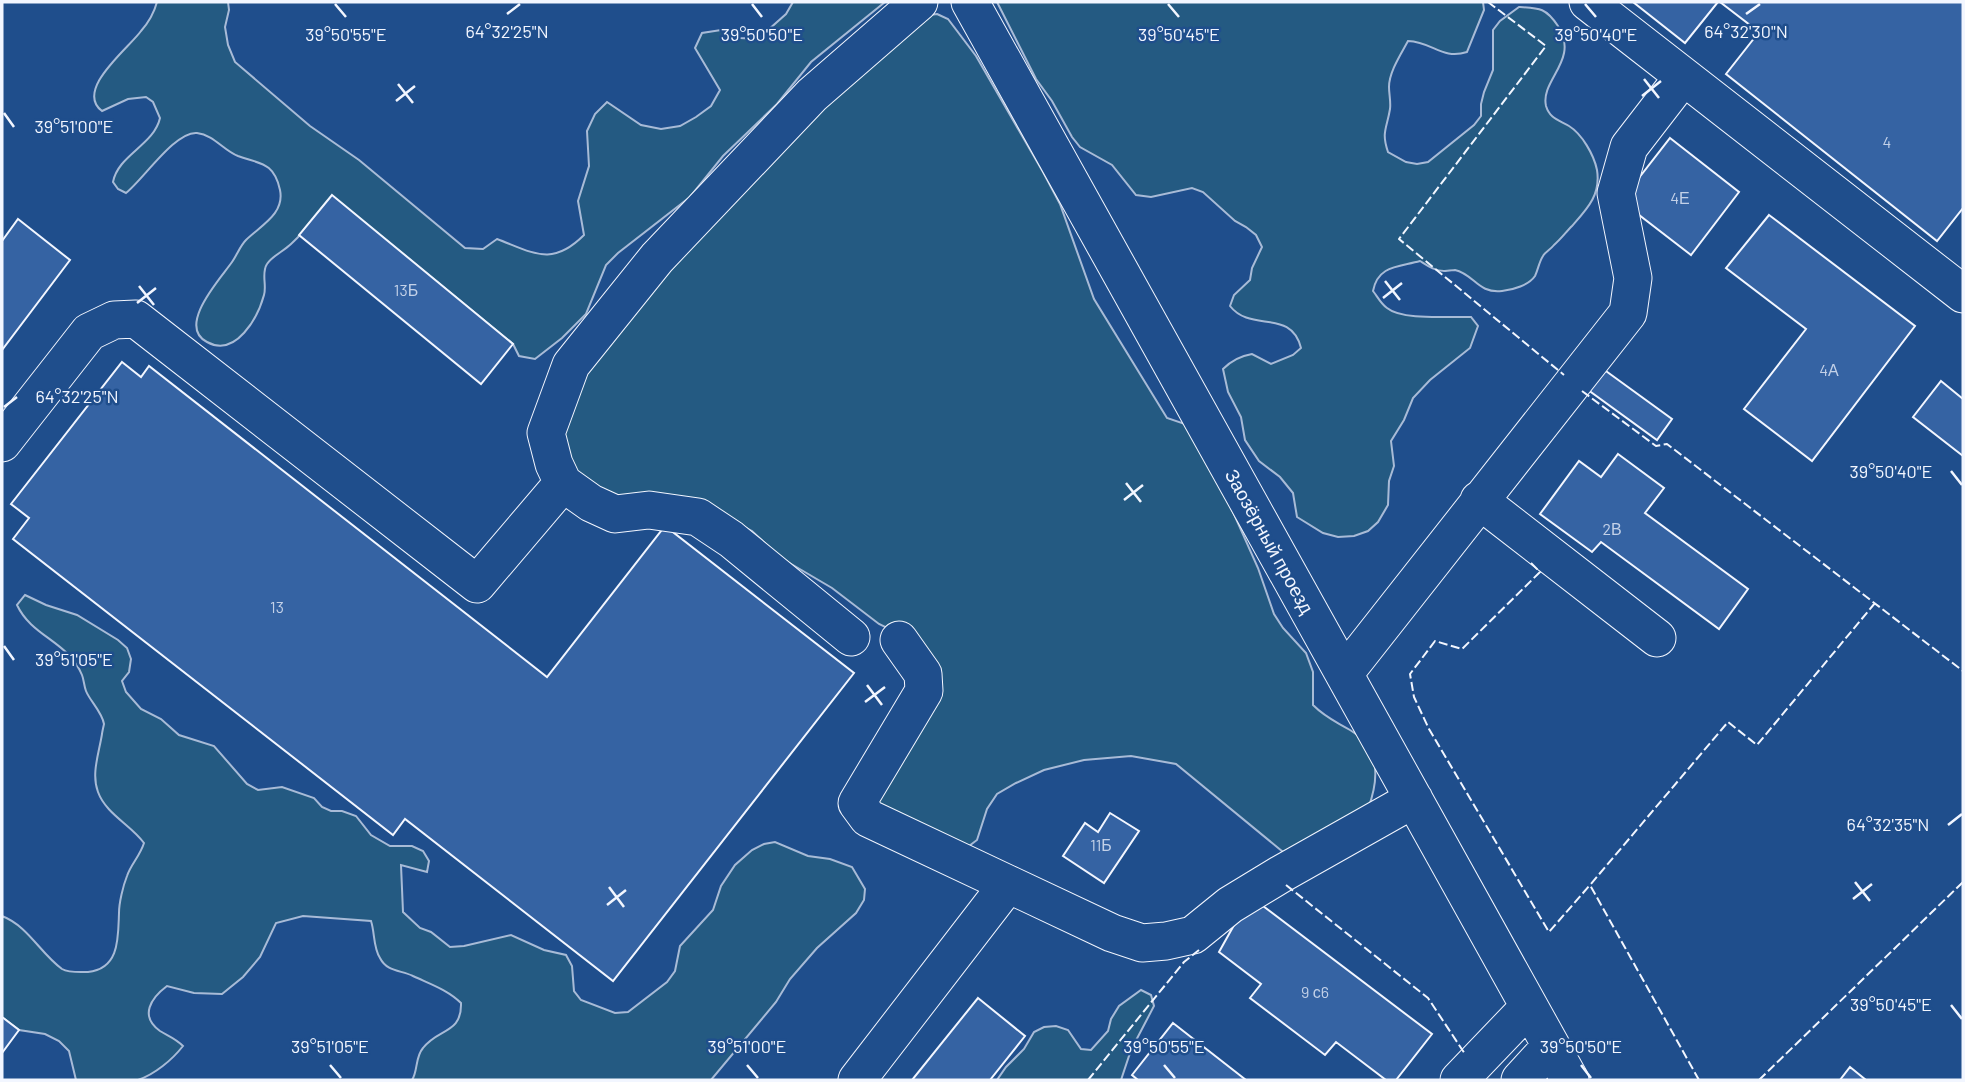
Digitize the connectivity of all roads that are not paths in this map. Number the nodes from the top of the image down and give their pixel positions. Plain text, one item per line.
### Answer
1 (919, 2) edge
2 (970, 2) edge
3 (1588, 2) edge
4 (1683, 77) junction
5 (1963, 294) edge
6 (2, 443) edge
7 (563, 483) junction
8 (1479, 500) junction
9 (851, 637) dead end
10 (1657, 638) dead end
11 (899, 640) dead end
12 (1344, 674) junction
13 (1414, 799) junction
14 (1008, 884) junction
15 (1529, 1007) junction
16 (1551, 1046) junction
17 (857, 1080) edge
18 (1459, 1080) edge
19 (1520, 1080) edge
20 (1570, 1080) edge

1 - 7 street
2 - 12 street, Заозёрный проезд
3 - 4 street
4 - 5 street
4 - 8 street
6 - 7 street
7 - 9 street
8 - 10 street
8 - 12 street
11 - 14 street
12 - 13 street, Заозёрный проезд
13 - 14 street
13 - 15 street, Заозёрный проезд
14 - 17 street
15 - 16 street, Заозёрный проезд
15 - 18 street
16 - 19 street
16 - 20 street, Заозёрный проезд

